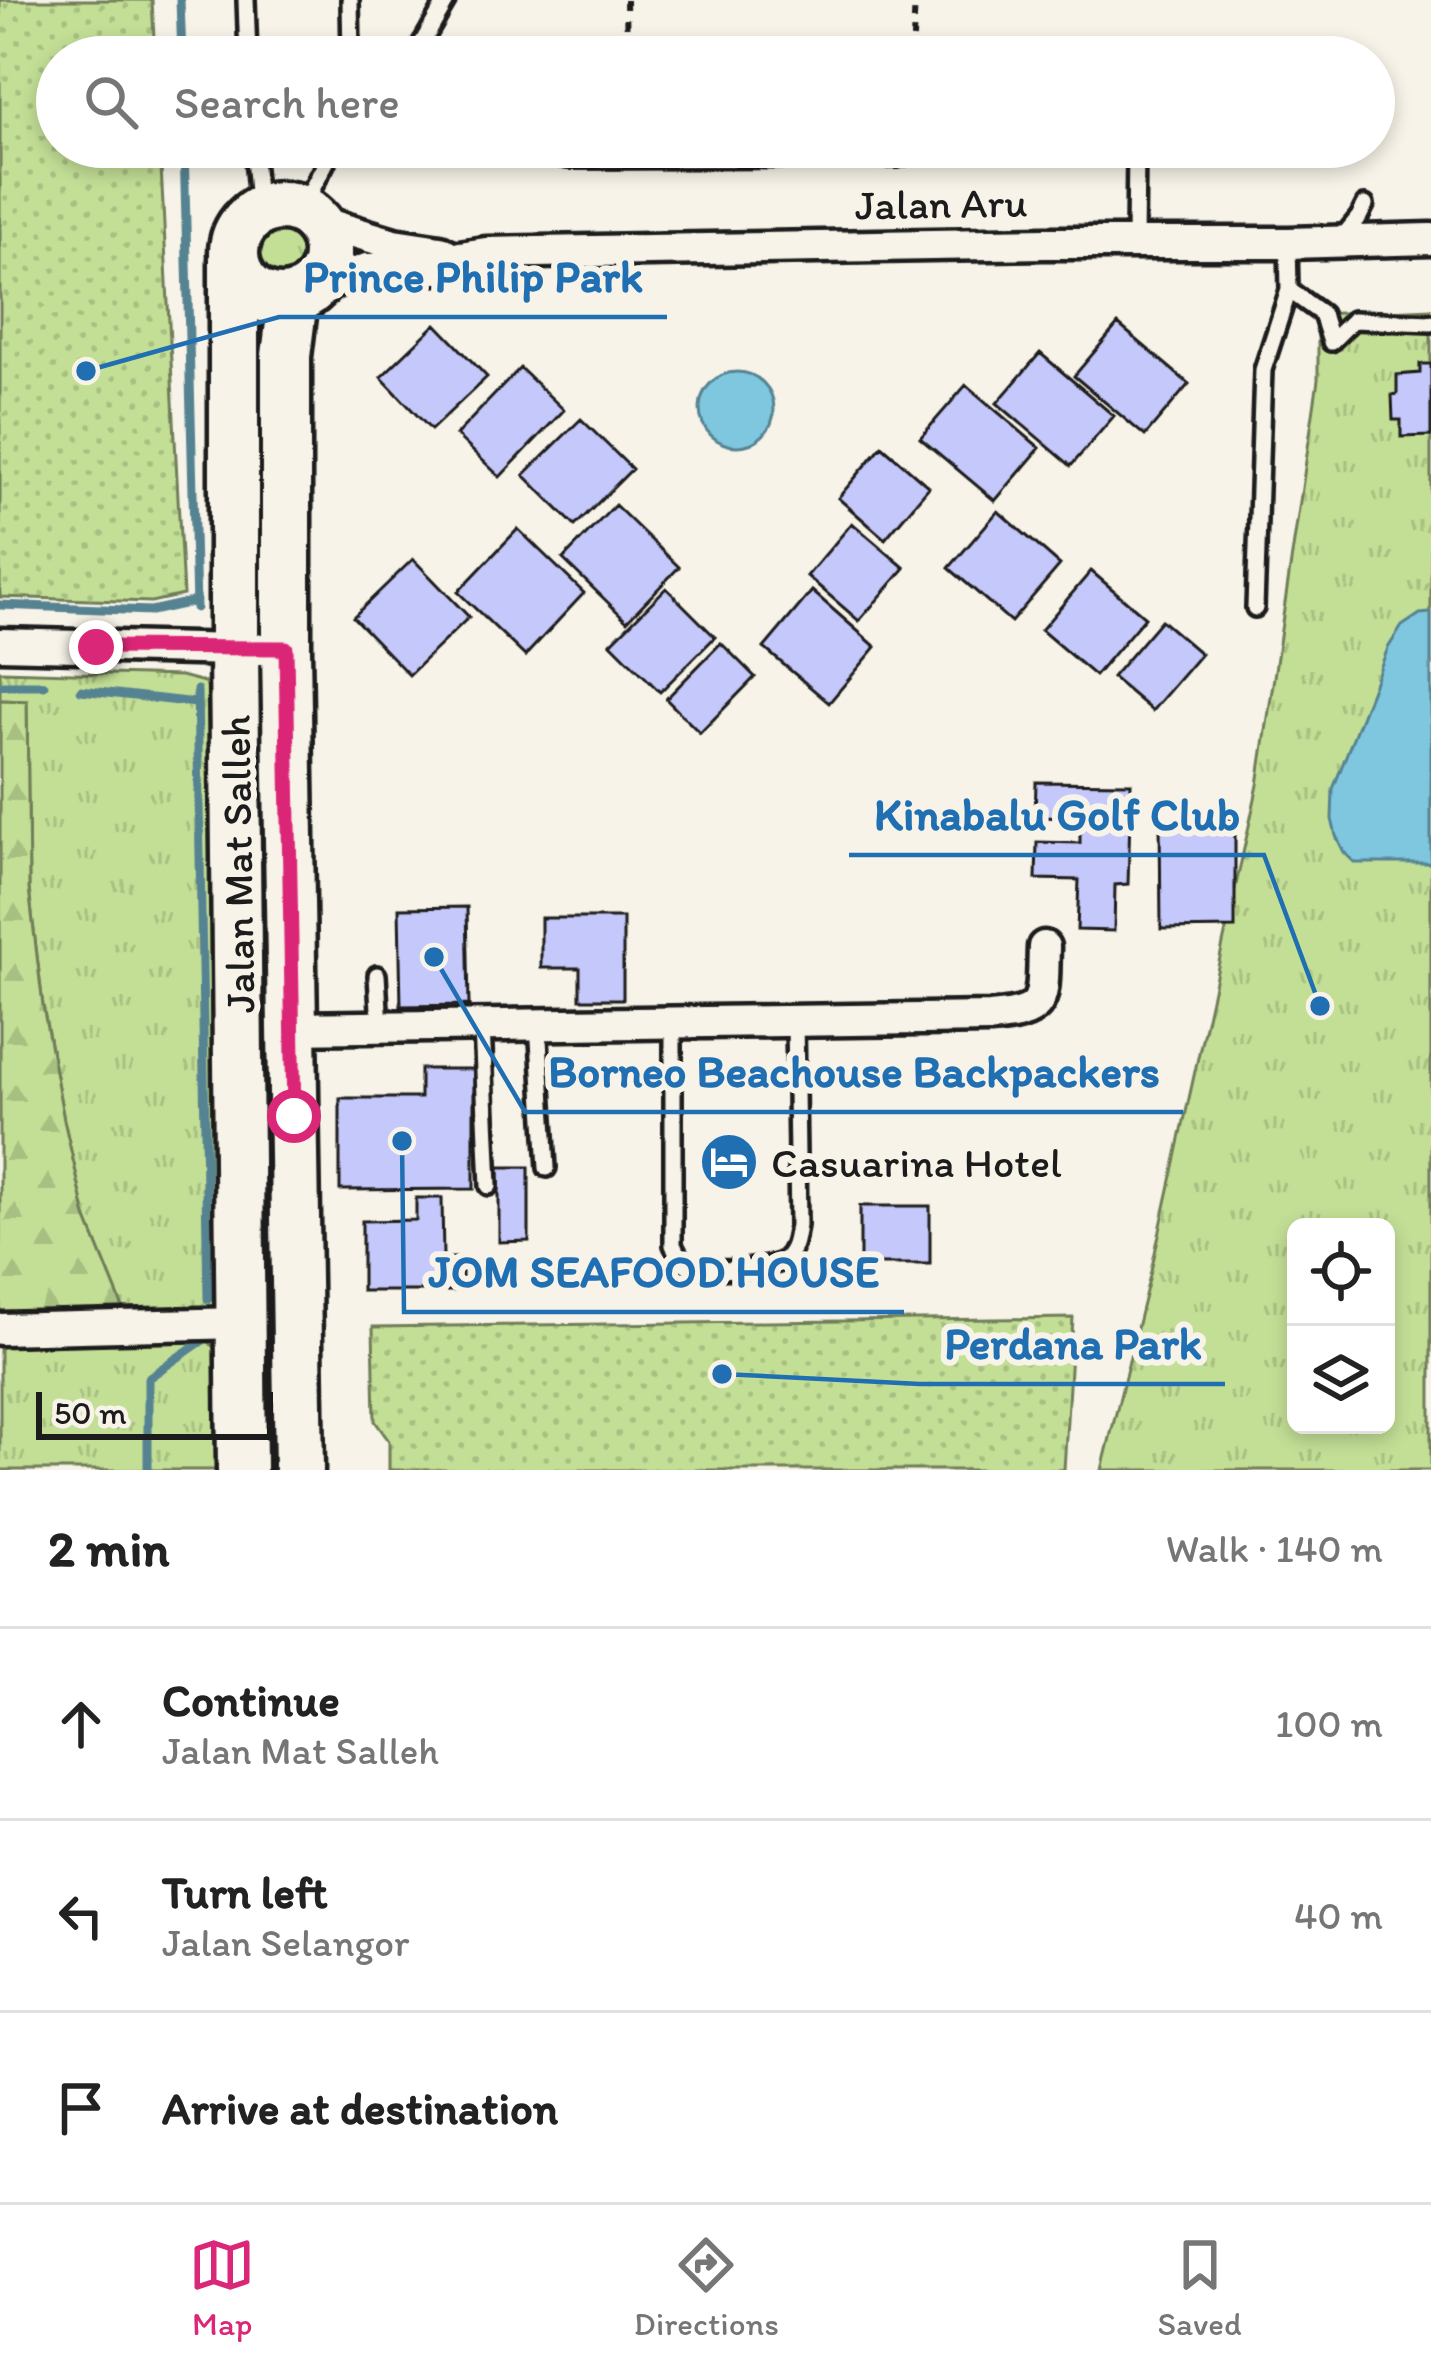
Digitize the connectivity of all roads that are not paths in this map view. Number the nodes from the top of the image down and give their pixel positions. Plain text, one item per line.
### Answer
1 (246, 0) edge
2 (350, 0) edge
3 (447, 0) edge
4 (247, 36) edge
5 (351, 36) edge
6 (426, 36) edge
7 (254, 168) edge
8 (326, 168) edge
9 (1136, 168) edge
10 (1365, 205) dead end
11 (308, 215) junction
12 (1431, 238) edge
13 (241, 239) junction
14 (1339, 242) junction
15 (1288, 243) junction
16 (1135, 244) junction
17 (453, 258) junction
18 (1288, 290) junction
19 (301, 295) junction
20 (1431, 323) edge
21 (1255, 608) dead end
22 (0, 644) edge
23 (286, 648) junction
24 (234, 650) junction
25 (1044, 947) dead end
26 (377, 975) dead end
27 (795, 1020) junction
28 (673, 1022) junction
29 (538, 1024) junction
30 (482, 1026) junction
31 (380, 1027) junction
32 (292, 1028) junction
33 (547, 1168) dead end
34 (489, 1186) dead end
35 (241, 1323) junction
36 (0, 1329) edge
37 (242, 1470) edge
38 (299, 1470) edge

1 - 4 lane
2 - 5 lane
3 - 6 lane
7 - 13 lane
8 - 11 lane
9 - 16 lane
10 - 14 lane
11 - 13 main road
11 - 17 street, Jalan Aru
11 - 19 main road
12 - 14 street, Jalan Aru
13 - 19 main road
13 - 24 main road, Jalan Mat Salleh
14 - 15 street, Jalan Aru
15 - 16 street, Jalan Aru
15 - 18 lane
16 - 17 street, Jalan Aru
17 - 19 street, Jalan Aru
18 - 20 lane
18 - 21 lane
19 - 23 main road, Jalan Mat Salleh
22 - 24 street
23 - 24 street
23 - 32 main road, Jalan Mat Salleh
24 - 35 main road, Jalan Mat Salleh
25 - 27 street
26 - 31 lane
27 - 28 street
27 - 28 lane
28 - 29 street
29 - 30 street
29 - 33 lane
30 - 31 street
30 - 34 lane
31 - 32 street
32 - 38 main road, Jalan Mat Salleh
35 - 36 street
35 - 37 main road, Jalan Mat Salleh

